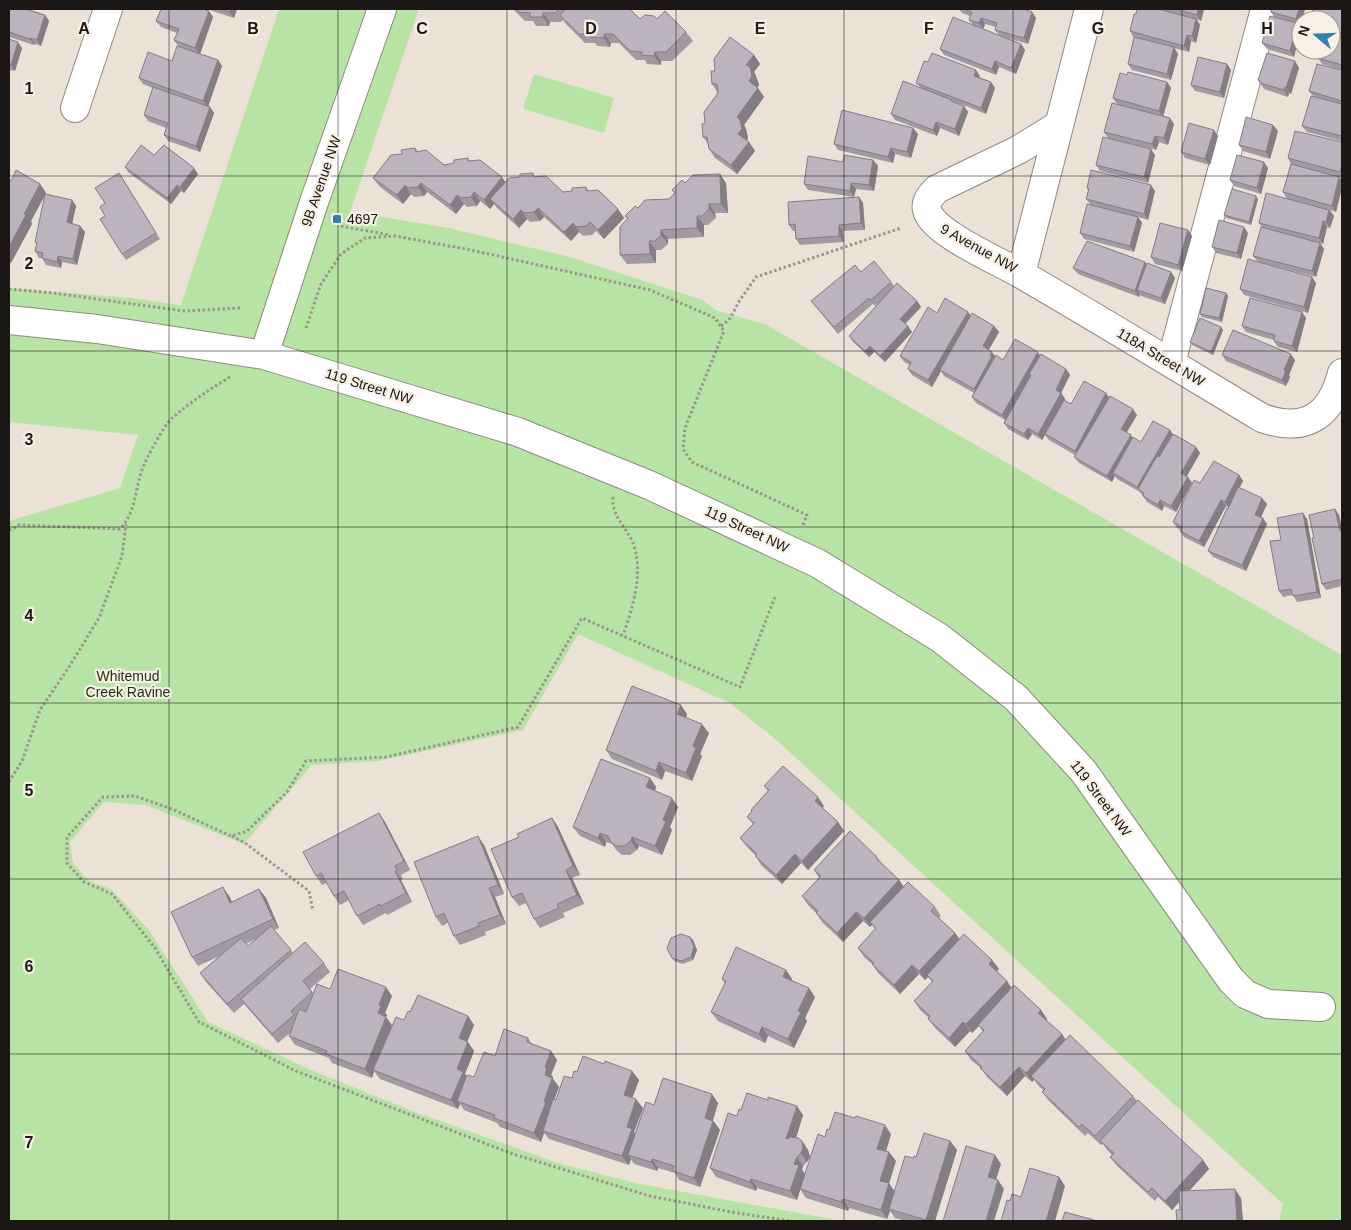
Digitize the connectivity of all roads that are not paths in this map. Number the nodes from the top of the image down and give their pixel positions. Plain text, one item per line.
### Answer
1 (108, 9) edge
2 (382, 9) edge
3 (1089, 9) edge
4 (1265, 9) edge
5 (75, 108) dead end
6 (1059, 126) junction
7 (1021, 274) junction
8 (9, 320) edge
9 (264, 354) junction
10 (1171, 363) junction
11 (1342, 373) edge
12 (1321, 1006) dead end

1 - 5 street
2 - 9 street, 9B Avenue NW
3 - 6 street, 9 Avenue NW
4 - 10 street
6 - 7 street, 9 Avenue NW
6 - 7 street, 9 Avenue NW
7 - 10 street, 118A Street NW
8 - 9 street, 119 Street NW
9 - 12 street, 119 Street NW
10 - 11 street, 118A Street NW

